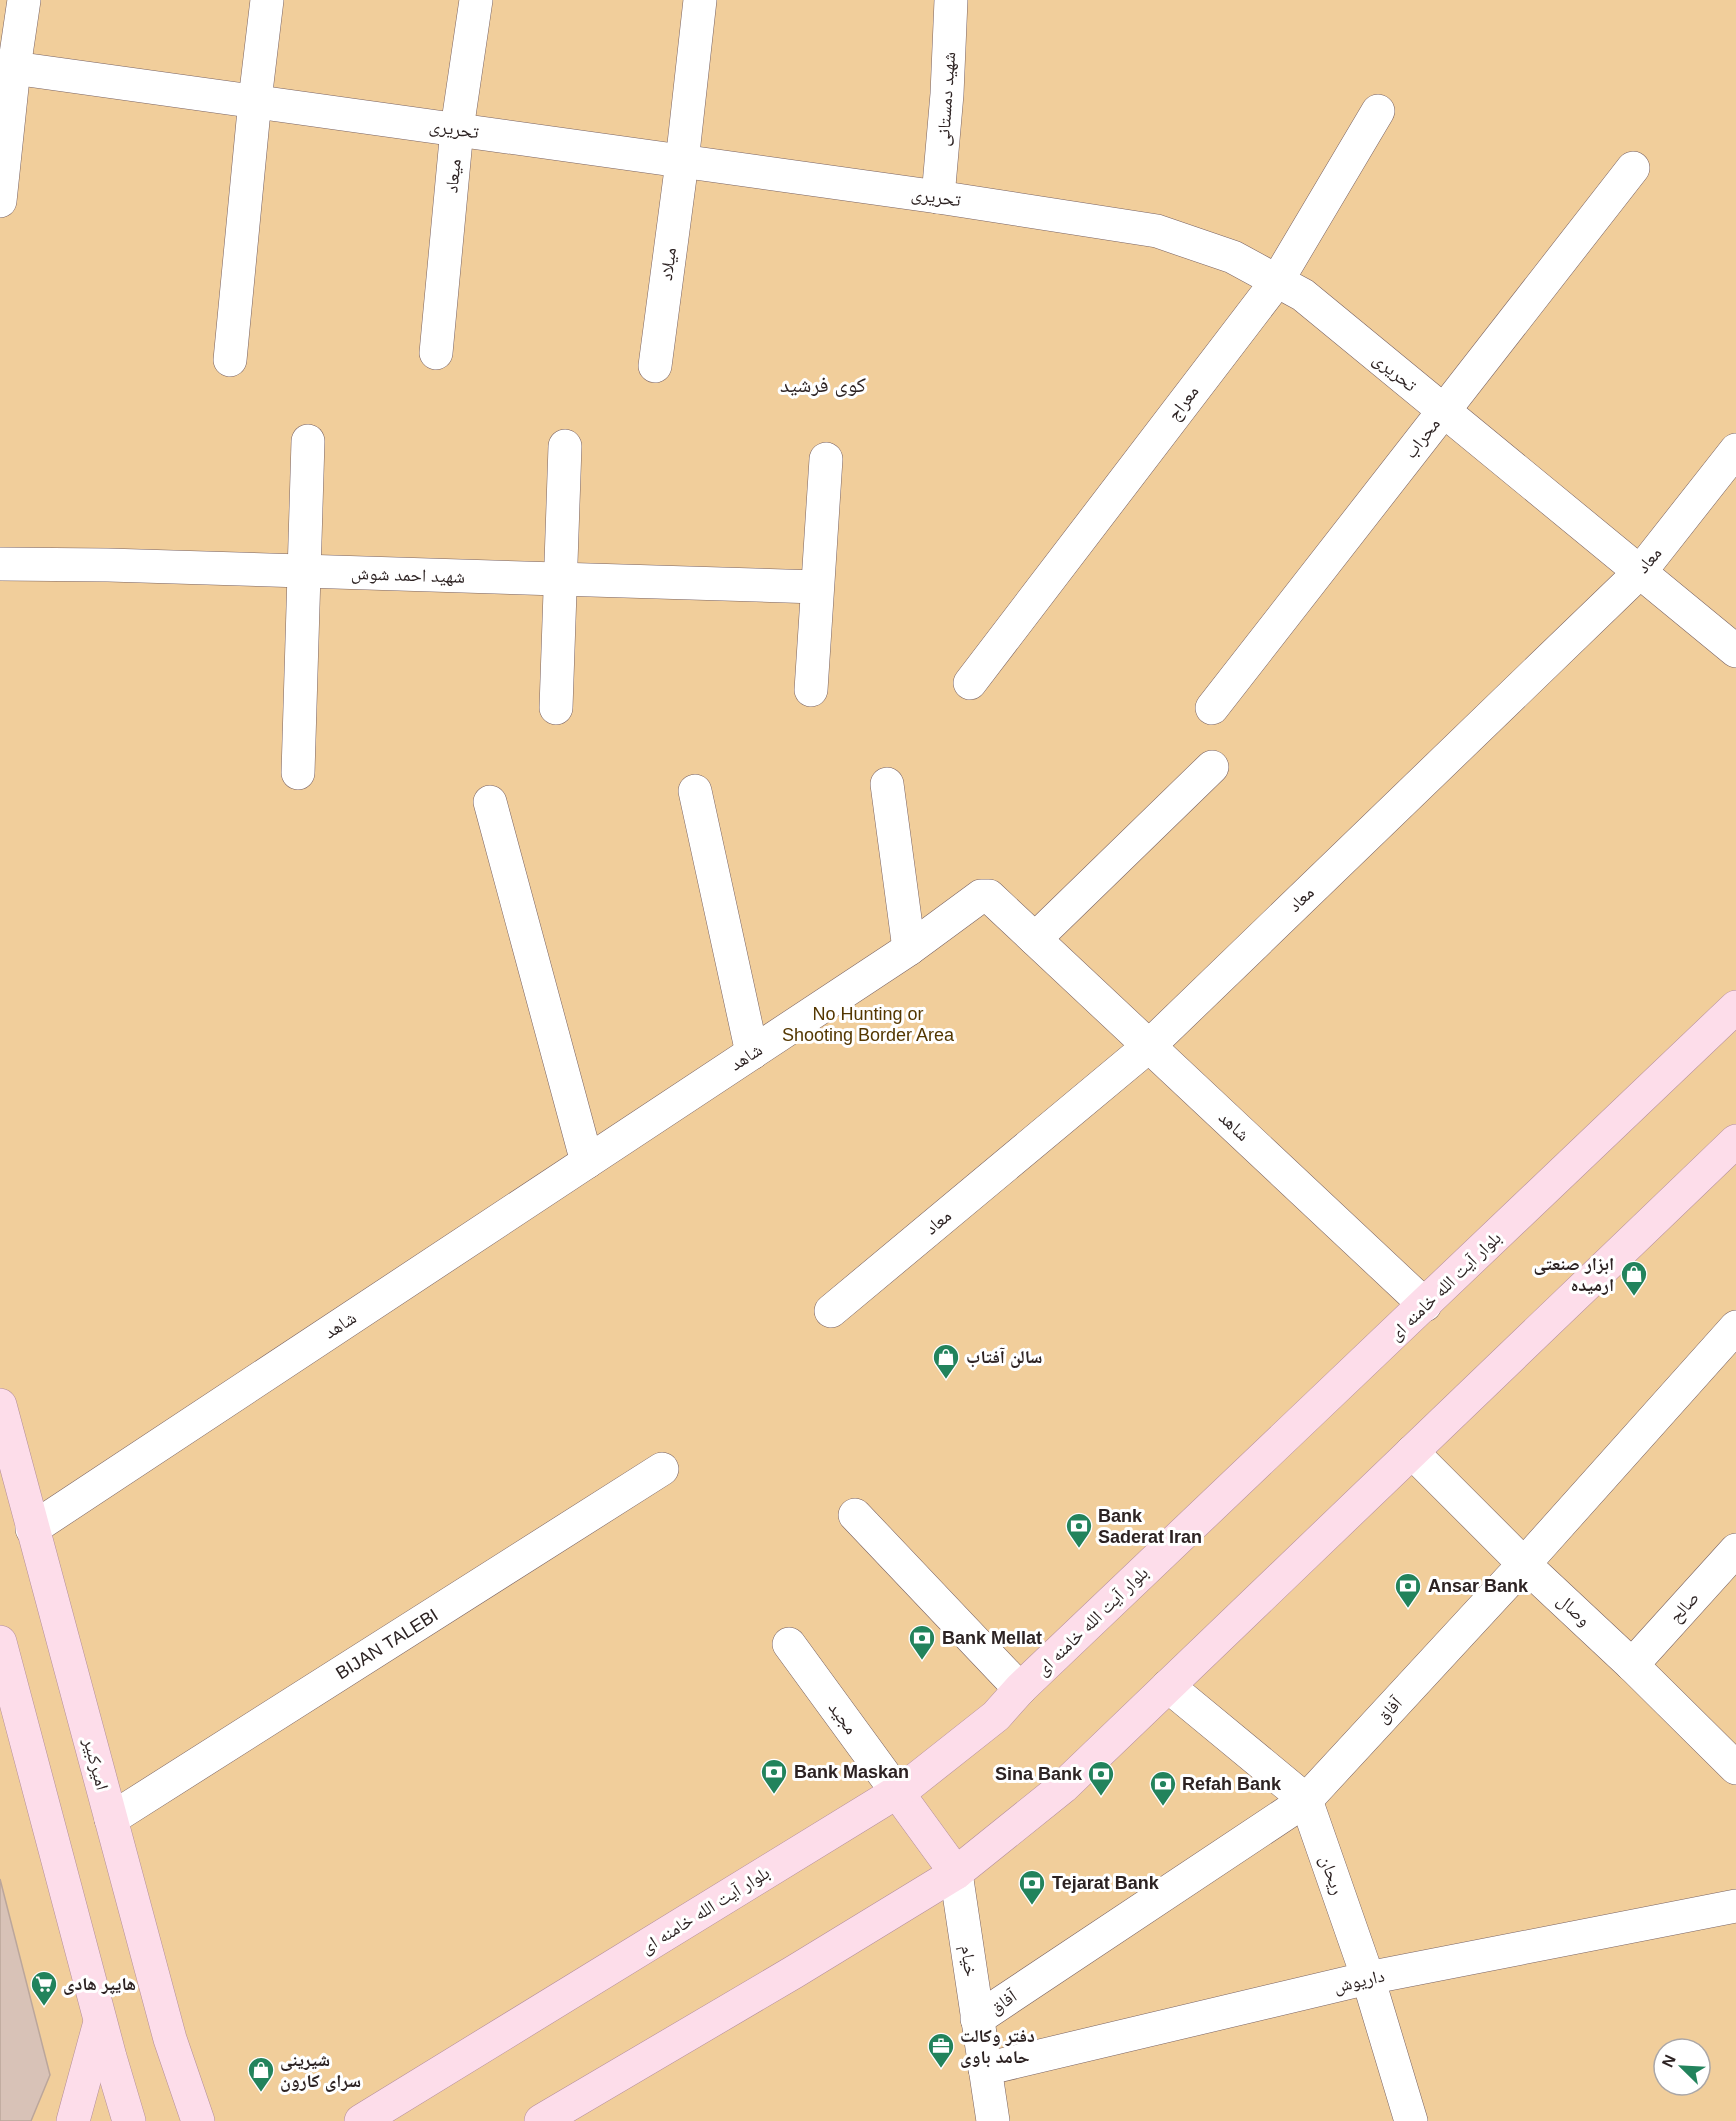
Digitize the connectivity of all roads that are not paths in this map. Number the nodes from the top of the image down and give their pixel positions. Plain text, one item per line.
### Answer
1 (24, 0) edge
2 (267, 0) edge
3 (476, 0) edge
4 (700, 0) edge
5 (951, 0) edge
6 (7, 67) edge
7 (255, 100) junction
8 (1378, 111) dead end
9 (457, 129) junction
10 (682, 162) junction
11 (1633, 168) dead end
12 (939, 197) junction
13 (0, 201) edge
14 (1277, 281) junction
15 (436, 353) dead end
16 (230, 360) dead end
17 (655, 366) dead end
18 (1443, 411) junction
19 (308, 441) dead end
20 (565, 446) dead end
21 (1736, 450) edge
22 (826, 459) dead end
23 (0, 564) edge
24 (304, 571) junction
25 (1640, 572) junction
26 (560, 580) junction
27 (817, 587) junction
28 (1736, 651) edge
29 (970, 683) dead end
30 (811, 690) dead end
31 (556, 708) dead end
32 (1212, 708) dead end
33 (1212, 767) dead end
34 (298, 772) dead end
35 (887, 784) dead end
36 (695, 791) dead end
37 (490, 802) dead end
38 (1035, 939) junction
39 (909, 950) junction
40 (1736, 1007) edge
41 (1149, 1046) junction
42 (752, 1053) junction
43 (1736, 1141) edge
44 (587, 1162) junction
45 (1425, 1305) junction
46 (831, 1311) dead end
47 (1736, 1327) edge
48 (0, 1405) edge
49 (1412, 1452) junction
50 (662, 1469) dead end
51 (855, 1515) dead end
52 (32, 1529) junction
53 (1736, 1550) edge
54 (1524, 1564) junction
55 (0, 1642) edge
56 (789, 1644) dead end
57 (1632, 1665) junction
58 (1168, 1686) junction
59 (1020, 1689) junction
60 (1736, 1768) edge
61 (897, 1792) junction
62 (1305, 1800) junction
63 (111, 1819) junction
64 (956, 1873) junction
65 (1736, 1906) edge
66 (1368, 1978) junction
67 (977, 2019) junction
68 (101, 2020) junction
69 (985, 2069) junction
70 (73, 2121) edge
71 (129, 2121) edge
72 (198, 2121) edge
73 (361, 2121) edge
74 (541, 2121) edge
75 (993, 2121) edge
76 (1411, 2121) edge

1 - 6 street
2 - 7 street
3 - 9 street, میعاد
4 - 10 street, میلاد
5 - 12 street, شهید دمستانی
6 - 7 street, تحریری
6 - 13 street
7 - 9 street, تحریری
7 - 16 street
8 - 14 street, معراج
9 - 10 street, تحریری
9 - 15 street, میعاد
10 - 12 street, تحریری
10 - 17 street, میلاد
11 - 18 street, محراب
12 - 14 street, تحریری
14 - 18 street, تحریری
14 - 29 street, معراج
18 - 25 street, تحریری
18 - 32 street, محراب
19 - 24 street
20 - 26 street
21 - 25 street, معاد
22 - 27 street
23 - 24 street, شهید احمد شوش
24 - 26 street, شهید احمد شوش
24 - 34 street
25 - 28 street, تحریری
25 - 41 street, معاد
26 - 27 street, شهید احمد شوش
26 - 31 street
27 - 30 street
33 - 38 street
35 - 39 street
36 - 42 street
37 - 44 street
38 - 39 street, شاهد
38 - 41 street, شاهد
39 - 42 street, شاهد
40 - 45 main road, بلوار آیت الله خامنه ای
41 - 45 street, شاهد
41 - 46 street, معاد
42 - 44 street, شاهد
43 - 49 main road
44 - 52 street, شاهد
45 - 59 main road, بلوار آیت الله خامنه ای
47 - 54 street, آفاق
48 - 52 main road, امیرکبیر
49 - 54 street, وصال
49 - 58 main road
50 - 63 street, BIJAN TALEBI
51 - 59 street
52 - 63 main road, امیرکبیر
53 - 57 street, صالح
54 - 57 street, وصال
54 - 62 street, آفاق
55 - 68 main road
56 - 61 street, مجید
57 - 60 street, وصال
58 - 62 street
58 - 64 main road
59 - 61 main road, بلوار آیت الله خامنه ای
61 - 64 main road
61 - 73 main road, بلوار آیت الله خامنه ای
62 - 66 street, ریحان
62 - 67 street, آفاق
63 - 72 main road, امیرکبیر
64 - 67 street, خیام
64 - 74 main road
65 - 66 street, داریوش
66 - 69 street, داریوش
66 - 76 street, ریحان
67 - 69 street, خیام
68 - 70 main road
68 - 71 main road
69 - 75 street, خیام

